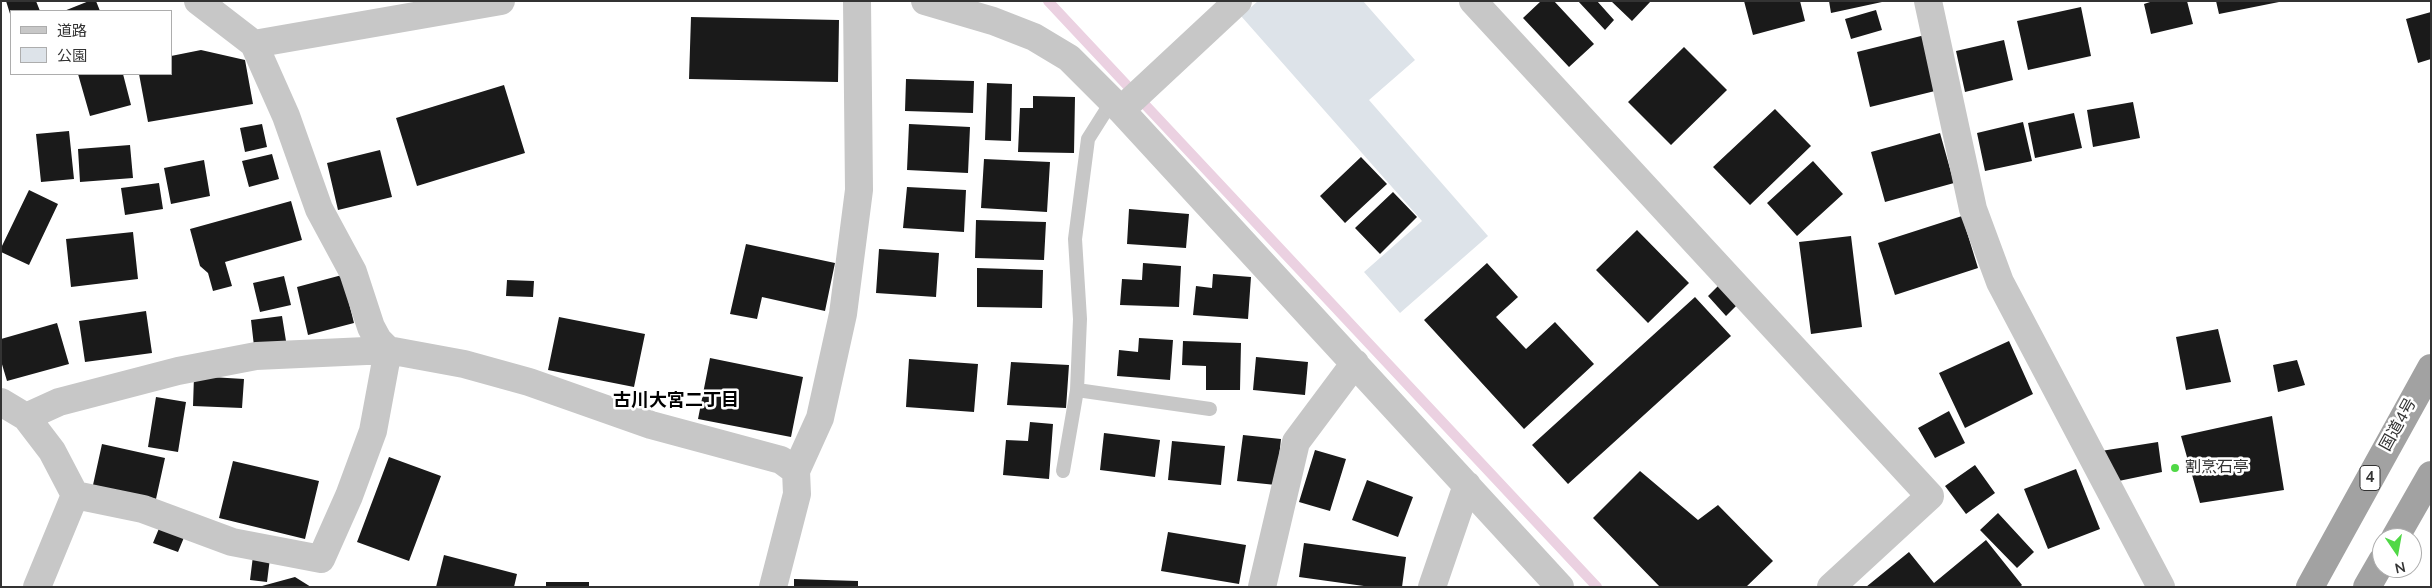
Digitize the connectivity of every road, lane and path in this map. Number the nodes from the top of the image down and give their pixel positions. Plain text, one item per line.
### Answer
1 (198, 1) edge
2 (501, 1) edge
3 (857, 1) edge
4 (925, 1) edge
5 (1238, 1) edge
6 (1473, 1) edge
7 (1928, 1) edge
8 (254, 44) junction
9 (1127, 100) junction
10 (388, 350) junction
11 (1355, 363) junction
12 (2431, 368) edge
13 (1077, 390) junction
14 (1, 402) edge
15 (1210, 409) dead end
16 (26, 417) junction
17 (1062, 471) dead end
18 (796, 472) junction
19 (2431, 475) edge
20 (1467, 485) junction
21 (75, 496) junction
22 (2401, 528) edge
23 (37, 587) edge
24 (773, 587) edge
25 (1262, 587) edge
26 (1432, 587) edge
27 (1560, 587) edge
28 (1831, 587) edge
29 (2161, 587) edge
30 (2310, 587) edge

1 - 8 street
2 - 8 street
3 - 18 street
4 - 9 street
5 - 9 street
6 - 28 street
7 - 29 street
8 - 10 street
9 - 11 street
9 - 13 lane
10 - 16 street
10 - 18 street
10 - 21 street
11 - 20 street
11 - 25 street
12 - 30 highway, 国道4号 / 4
13 - 15 lane
13 - 17 lane
14 - 16 street
16 - 21 street
18 - 24 street
19 - 22 highway
20 - 26 street
20 - 27 street
21 - 23 street

